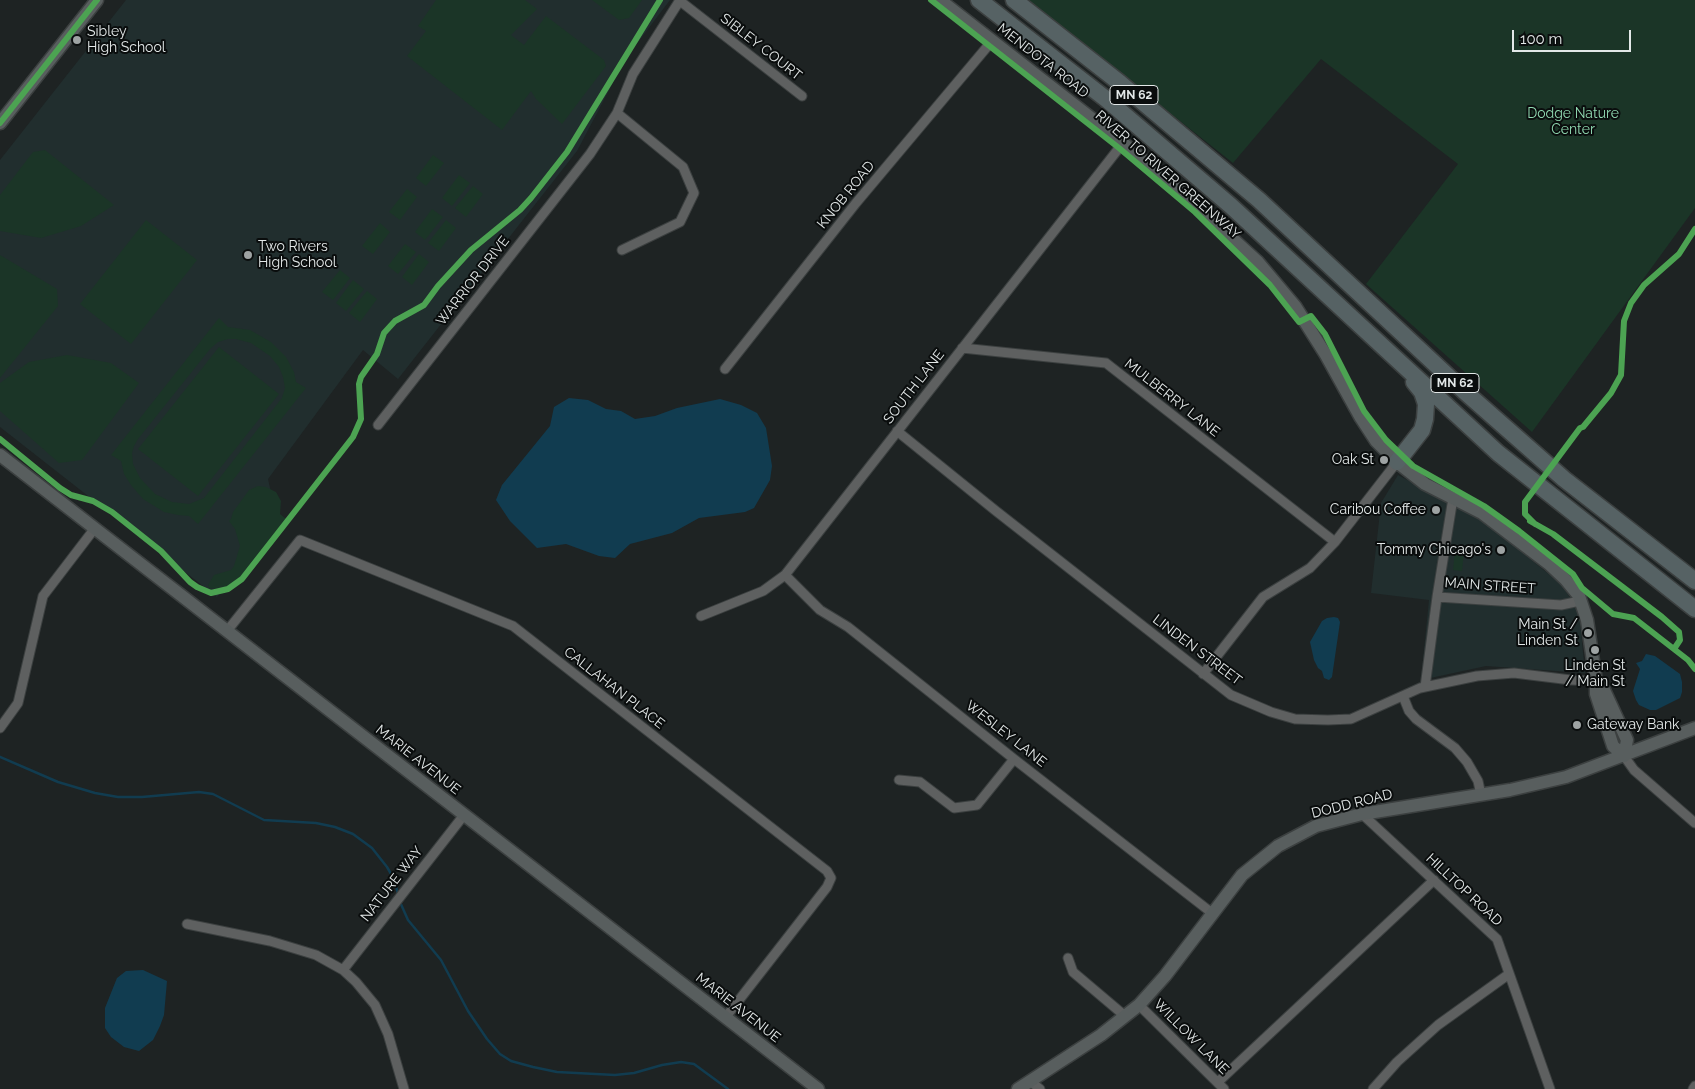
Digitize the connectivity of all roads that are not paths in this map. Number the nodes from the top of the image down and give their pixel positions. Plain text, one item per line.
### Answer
1 (97, 0) edge
2 (680, 0) edge
3 (940, 0) edge
4 (979, 0) edge
5 (1014, 0) edge
6 (992, 41) junction
7 (802, 96) dead end
8 (617, 113) junction
9 (0, 122) edge
10 (1142, 130) junction
11 (1123, 143) junction
12 (1250, 193) junction
13 (622, 250) dead end
14 (962, 348) junction
15 (1396, 359) junction
16 (725, 369) dead end
17 (378, 425) dead end
18 (897, 431) junction
19 (0, 455) edge
20 (1397, 462) junction
21 (1453, 498) junction
22 (95, 528) junction
23 (1336, 542) junction
24 (785, 575) junction
25 (1695, 581) edge
26 (1437, 598) junction
27 (1580, 601) junction
28 (1695, 609) edge
29 (701, 616) dead end
30 (227, 631) junction
31 (1203, 674) junction
32 (1596, 681) junction
33 (1425, 687) junction
34 (1403, 696) junction
35 (0, 728) edge
36 (1695, 728) edge
37 (1624, 756) junction
38 (1014, 759) junction
39 (900, 780) dead end
40 (1481, 795) junction
41 (1362, 814) junction
42 (464, 815) junction
43 (1695, 823) edge
44 (1434, 880) junction
45 (1212, 913) junction
46 (187, 924) dead end
47 (1068, 958) dead end
48 (343, 970) junction
49 (1509, 974) junction
50 (1139, 1005) junction
51 (1124, 1016) junction
52 (725, 1018) junction
53 (1035, 1085) edge
54 (1221, 1086) edge
55 (404, 1089) edge
56 (818, 1089) edge
57 (1018, 1089) edge
58 (1373, 1089) edge
59 (1550, 1089) edge

1 - 9 street
2 - 7 street, SIBLEY COURT
2 - 8 street, WARRIOR DRIVE
3 - 6 street, MENDOTA ROAD
4 - 10 highway, MN 62
5 - 12 highway, MN 62
6 - 11 street, MENDOTA ROAD
6 - 16 street, KNOB ROAD
8 - 13 street
8 - 17 street, WARRIOR DRIVE
10 - 12 highway
10 - 15 highway, MN 62
11 - 14 street, SOUTH LANE
11 - 20 street, MENDOTA ROAD
12 - 25 highway, MN 62
14 - 18 street, SOUTH LANE
14 - 23 street, MULBERRY LANE
15 - 20 highway
15 - 28 highway, MN 62
18 - 24 street, SOUTH LANE
18 - 31 street, LINDEN STREET
19 - 22 street, MARIE AVENUE
20 - 21 street, MENDOTA ROAD
20 - 23 street
21 - 26 street, MAIN STREET
21 - 27 street, MENDOTA ROAD
22 - 30 street, MARIE AVENUE
22 - 35 street
23 - 31 street
24 - 29 street, SOUTH LANE
24 - 38 street, WESLEY LANE
26 - 27 street, MAIN STREET
26 - 33 street
27 - 32 street, MENDOTA ROAD
30 - 42 street, MARIE AVENUE
30 - 52 street, CALLAHAN PLACE
31 - 34 street, LINDEN STREET
32 - 33 street, LINDEN STREET
32 - 37 street, MENDOTA ROAD
33 - 34 street, LINDEN STREET
34 - 40 street
36 - 37 street, DODD ROAD
37 - 40 street, DODD ROAD
37 - 43 street
38 - 39 street
38 - 45 street, WESLEY LANE
40 - 41 street, DODD ROAD
41 - 44 street, HILLTOP ROAD
41 - 45 street, DODD ROAD
42 - 48 street, NATURE WAY
42 - 52 street, MARIE AVENUE
44 - 49 street, HILLTOP ROAD
44 - 54 street
45 - 50 street, DODD ROAD
46 - 48 street
47 - 51 street
48 - 55 street
49 - 58 street
49 - 59 street, HILLTOP ROAD
50 - 51 street, DODD ROAD
50 - 54 street, WILLOW LANE
51 - 53 street, DODD ROAD
52 - 56 street, MARIE AVENUE
53 - 57 street, DODD ROAD

